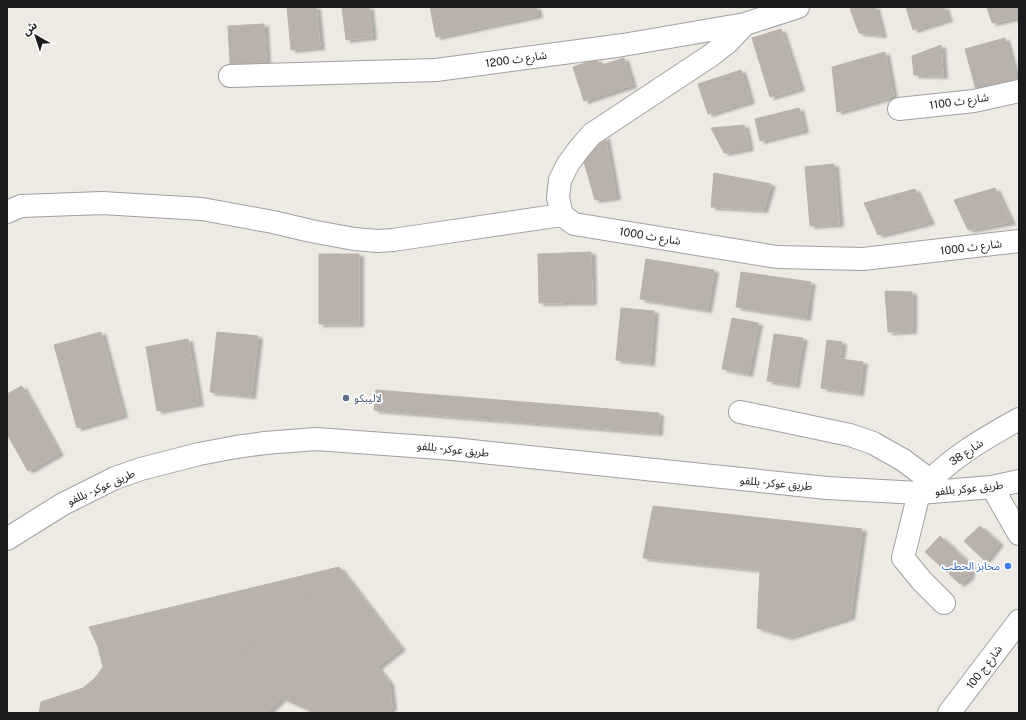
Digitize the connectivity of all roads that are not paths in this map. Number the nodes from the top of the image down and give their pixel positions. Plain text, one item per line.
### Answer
1 (798, 7) edge
2 (745, 24) junction
3 (230, 76) dead end
4 (1019, 91) edge
5 (899, 109) dead end
6 (7, 212) edge
7 (562, 215) junction
8 (1019, 241) edge
9 (740, 412) dead end
10 (1019, 419) edge
11 (1019, 481) edge
12 (924, 486) junction
13 (992, 488) junction
14 (1019, 534) edge
15 (7, 540) edge
16 (944, 603) dead end
17 (1019, 621) edge
18 (950, 713) edge

1 - 2 street, شارع ث 1200
2 - 3 street, شارع ث 1200
2 - 7 street
4 - 5 street, شارع ث 1100
6 - 7 street
7 - 8 street, شارع ث 1000
9 - 12 street
10 - 12 street, شارع 38
11 - 13 street, طريق عوكر بللفو
12 - 13 street, طريق عوكر بللفو
12 - 15 street, طريق عوكر - بللفو
12 - 16 street
13 - 14 street
17 - 18 street, شارع ج 100

